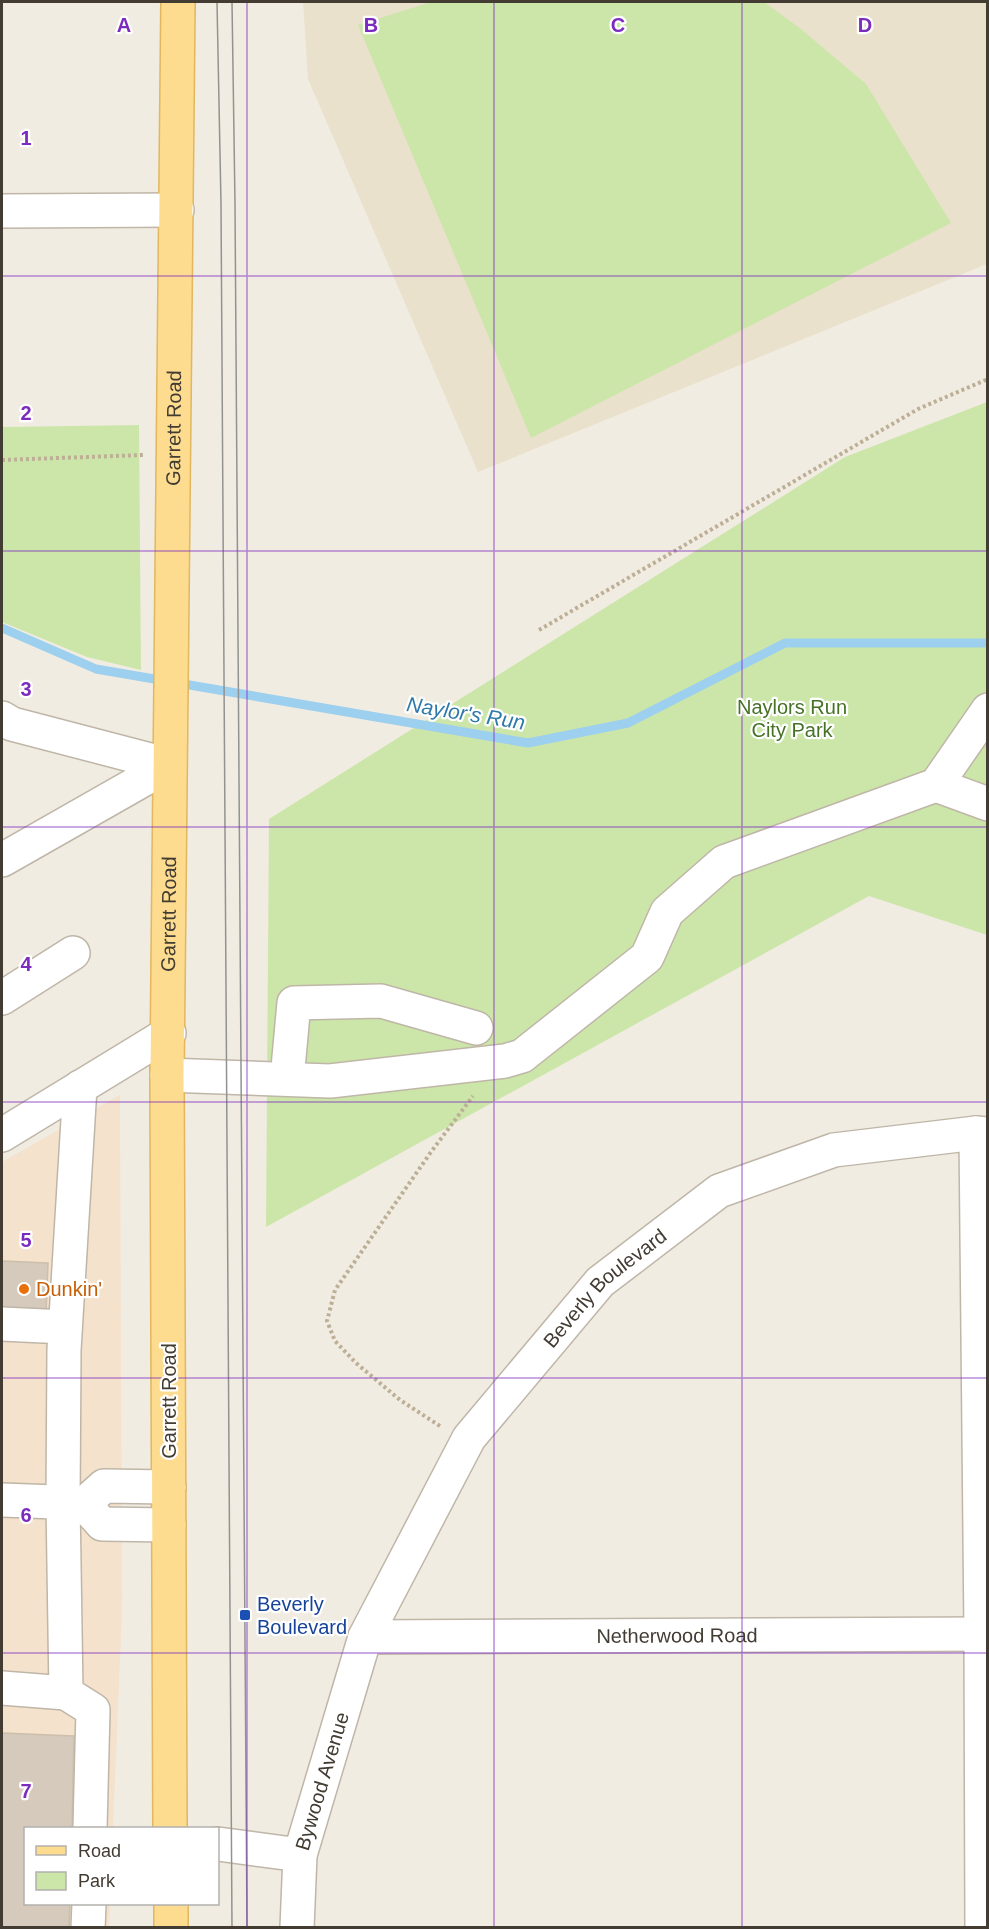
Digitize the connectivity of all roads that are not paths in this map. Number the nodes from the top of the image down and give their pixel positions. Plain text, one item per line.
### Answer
1 (178, 2) edge
2 (177, 210) junction
3 (2, 211) edge
4 (987, 710) edge
5 (2, 718) edge
6 (169, 765) junction
7 (936, 785) junction
8 (987, 804) edge
9 (2, 860) edge
10 (73, 953) dead end
11 (2, 998) edge
12 (476, 1028) dead end
13 (168, 1033) junction
14 (167, 1075) junction
15 (287, 1079) junction
16 (80, 1087) junction
17 (982, 1134) edge
18 (2, 1136) edge
19 (2, 1324) edge
20 (65, 1338) junction
21 (2, 1346) edge
22 (169, 1486) junction
23 (2, 1500) edge
24 (74, 1503) junction
25 (169, 1525) junction
26 (984, 1634) edge
27 (365, 1637) junction
28 (2, 1688) edge
29 (66, 1693) junction
30 (90, 1827) edge
31 (170, 1827) edge
32 (219, 1844) edge
33 (300, 1855) junction
34 (89, 1905) edge
35 (171, 1905) edge
36 (88, 1928) edge
37 (171, 1928) edge
38 (297, 1928) edge
39 (982, 1928) edge

1 - 2 main road, Garrett Road
2 - 3 street
2 - 6 main road, Garrett Road
4 - 7 street
5 - 6 street
6 - 9 street
6 - 13 main road, Garrett Road
7 - 8 street
7 - 15 street
10 - 11 street
12 - 15 street
13 - 14 main road, Garrett Road
13 - 16 street
14 - 15 street
14 - 22 main road, Garrett Road
16 - 18 street
16 - 20 street
17 - 26 street
17 - 27 street, Beverly Boulevard
19 - 20 street
20 - 21 street
20 - 24 street
22 - 24 street
22 - 25 main road, Garrett Road
23 - 24 street
24 - 25 street
24 - 29 street
25 - 31 main road, Garrett Road
26 - 27 street, Netherwood Road
26 - 39 street
27 - 33 street, Bywood Avenue
28 - 29 street
29 - 30 street
32 - 33 street
33 - 38 street, Bywood Avenue
34 - 36 street
35 - 37 main road

